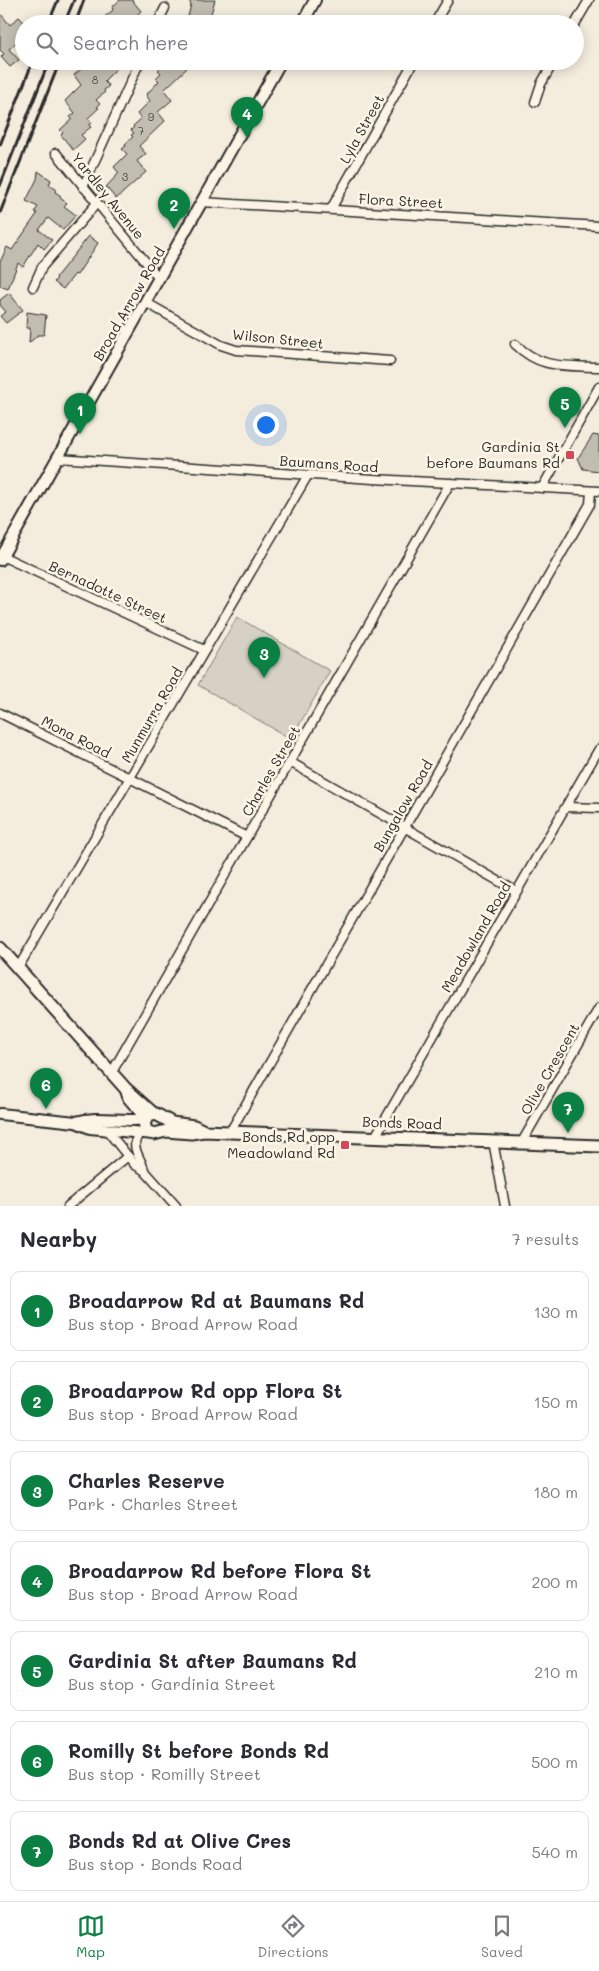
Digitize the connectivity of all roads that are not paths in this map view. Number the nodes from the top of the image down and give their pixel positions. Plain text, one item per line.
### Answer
1 (315, 0) edge
2 (448, 0) edge
3 (589, 0) edge
4 (165, 8) dead end
5 (162, 15) edge
6 (307, 15) edge
7 (439, 15) edge
8 (580, 15) edge
9 (136, 70) edge
10 (276, 70) edge
11 (409, 70) edge
12 (549, 70) edge
13 (535, 102) dead end
14 (56, 153) dead end
15 (83, 187) junction
16 (202, 202) junction
17 (96, 204) junction
18 (332, 209) junction
19 (599, 226) edge
20 (159, 278) junction
21 (33, 287) dead end
22 (145, 302) junction
23 (515, 344) dead end
24 (390, 361) dead end
25 (599, 367) edge
26 (599, 387) edge
27 (58, 458) junction
28 (308, 475) junction
29 (450, 483) junction
30 (542, 488) junction
31 (595, 491) edge
32 (1, 558) edge
33 (204, 650) junction
34 (0, 713) edge
35 (599, 749) edge
36 (290, 762) junction
37 (130, 778) junction
38 (566, 807) junction
39 (599, 808) edge
40 (405, 827) junction
41 (247, 837) junction
42 (516, 891) junction
43 (0, 948) edge
44 (18, 968) junction
45 (599, 1008) edge
46 (112, 1072) junction
47 (125, 1088) junction
48 (135, 1106) junction
49 (0, 1114) edge
50 (152, 1118) junction
51 (122, 1120) junction
52 (76, 1122) junction
53 (106, 1129) junction
54 (204, 1130) junction
55 (230, 1132) junction
56 (158, 1133) junction
57 (139, 1134) junction
58 (375, 1137) junction
59 (494, 1141) junction
60 (522, 1142) junction
61 (599, 1146) edge
62 (128, 1156) junction
63 (144, 1170) junction
64 (68, 1206) edge
65 (176, 1206) edge
66 (505, 1206) edge

1 - 6 street
2 - 7 street
3 - 8 street
4 - 5 street
9 - 15 street
10 - 16 street, Broad Arrow Road
11 - 18 street, Lyla Street
12 - 13 street
14 - 15 street, Yardley Avenue
15 - 17 street, Yardley Avenue
16 - 18 street, Flora Street
16 - 20 street, Broad Arrow Road
17 - 20 street, Yardley Avenue
17 - 21 street
18 - 19 street, Flora Street
20 - 22 street, Broad Arrow Road
22 - 24 street, Wilson Street
22 - 27 street, Broad Arrow Road
23 - 25 street
26 - 30 street
27 - 28 street, Baumans Road
27 - 32 street, Broad Arrow Road
28 - 29 street, Baumans Road
28 - 33 street, Munmurra Road
29 - 30 street, Baumans Road
29 - 36 street, Charles Street
30 - 31 street, Baumans Road
31 - 40 street, Bungalow Road
32 - 33 street, Bernadotte Street
33 - 37 street, Munmurra Road
34 - 37 street, Mona Road
35 - 38 street, Meadowland Road
36 - 40 street
36 - 41 street, Charles Street
37 - 41 street, Mona Road
37 - 44 street, Munmurra Road
38 - 39 street
38 - 42 street, Meadowland Road
40 - 42 street
40 - 55 street, Bungalow Road
41 - 46 street, Charles Street
42 - 58 street, Meadowland Road
43 - 44 main road, Bonds Road
44 - 46 main road, Bonds Road
45 - 60 street, Olive Crescent
46 - 47 main road, Bonds Road
47 - 48 main road, Bonds Road
47 - 50 main road, Bonds Road
48 - 50 main road, Bonds Road
48 - 51 street
49 - 52 street
50 - 51 street
50 - 54 main road, Bonds Road
50 - 56 main road
50 - 56 main road
51 - 52 street
52 - 53 street
53 - 57 street
53 - 62 street
54 - 55 main road, Bonds Road
54 - 56 main road, Bonds Road
55 - 58 main road, Bonds Road
56 - 57 street
57 - 63 street
58 - 59 main road, Bonds Road
59 - 60 main road, Bonds Road
59 - 66 street
60 - 61 main road, Bonds Road
62 - 63 street
62 - 64 street
63 - 65 street

